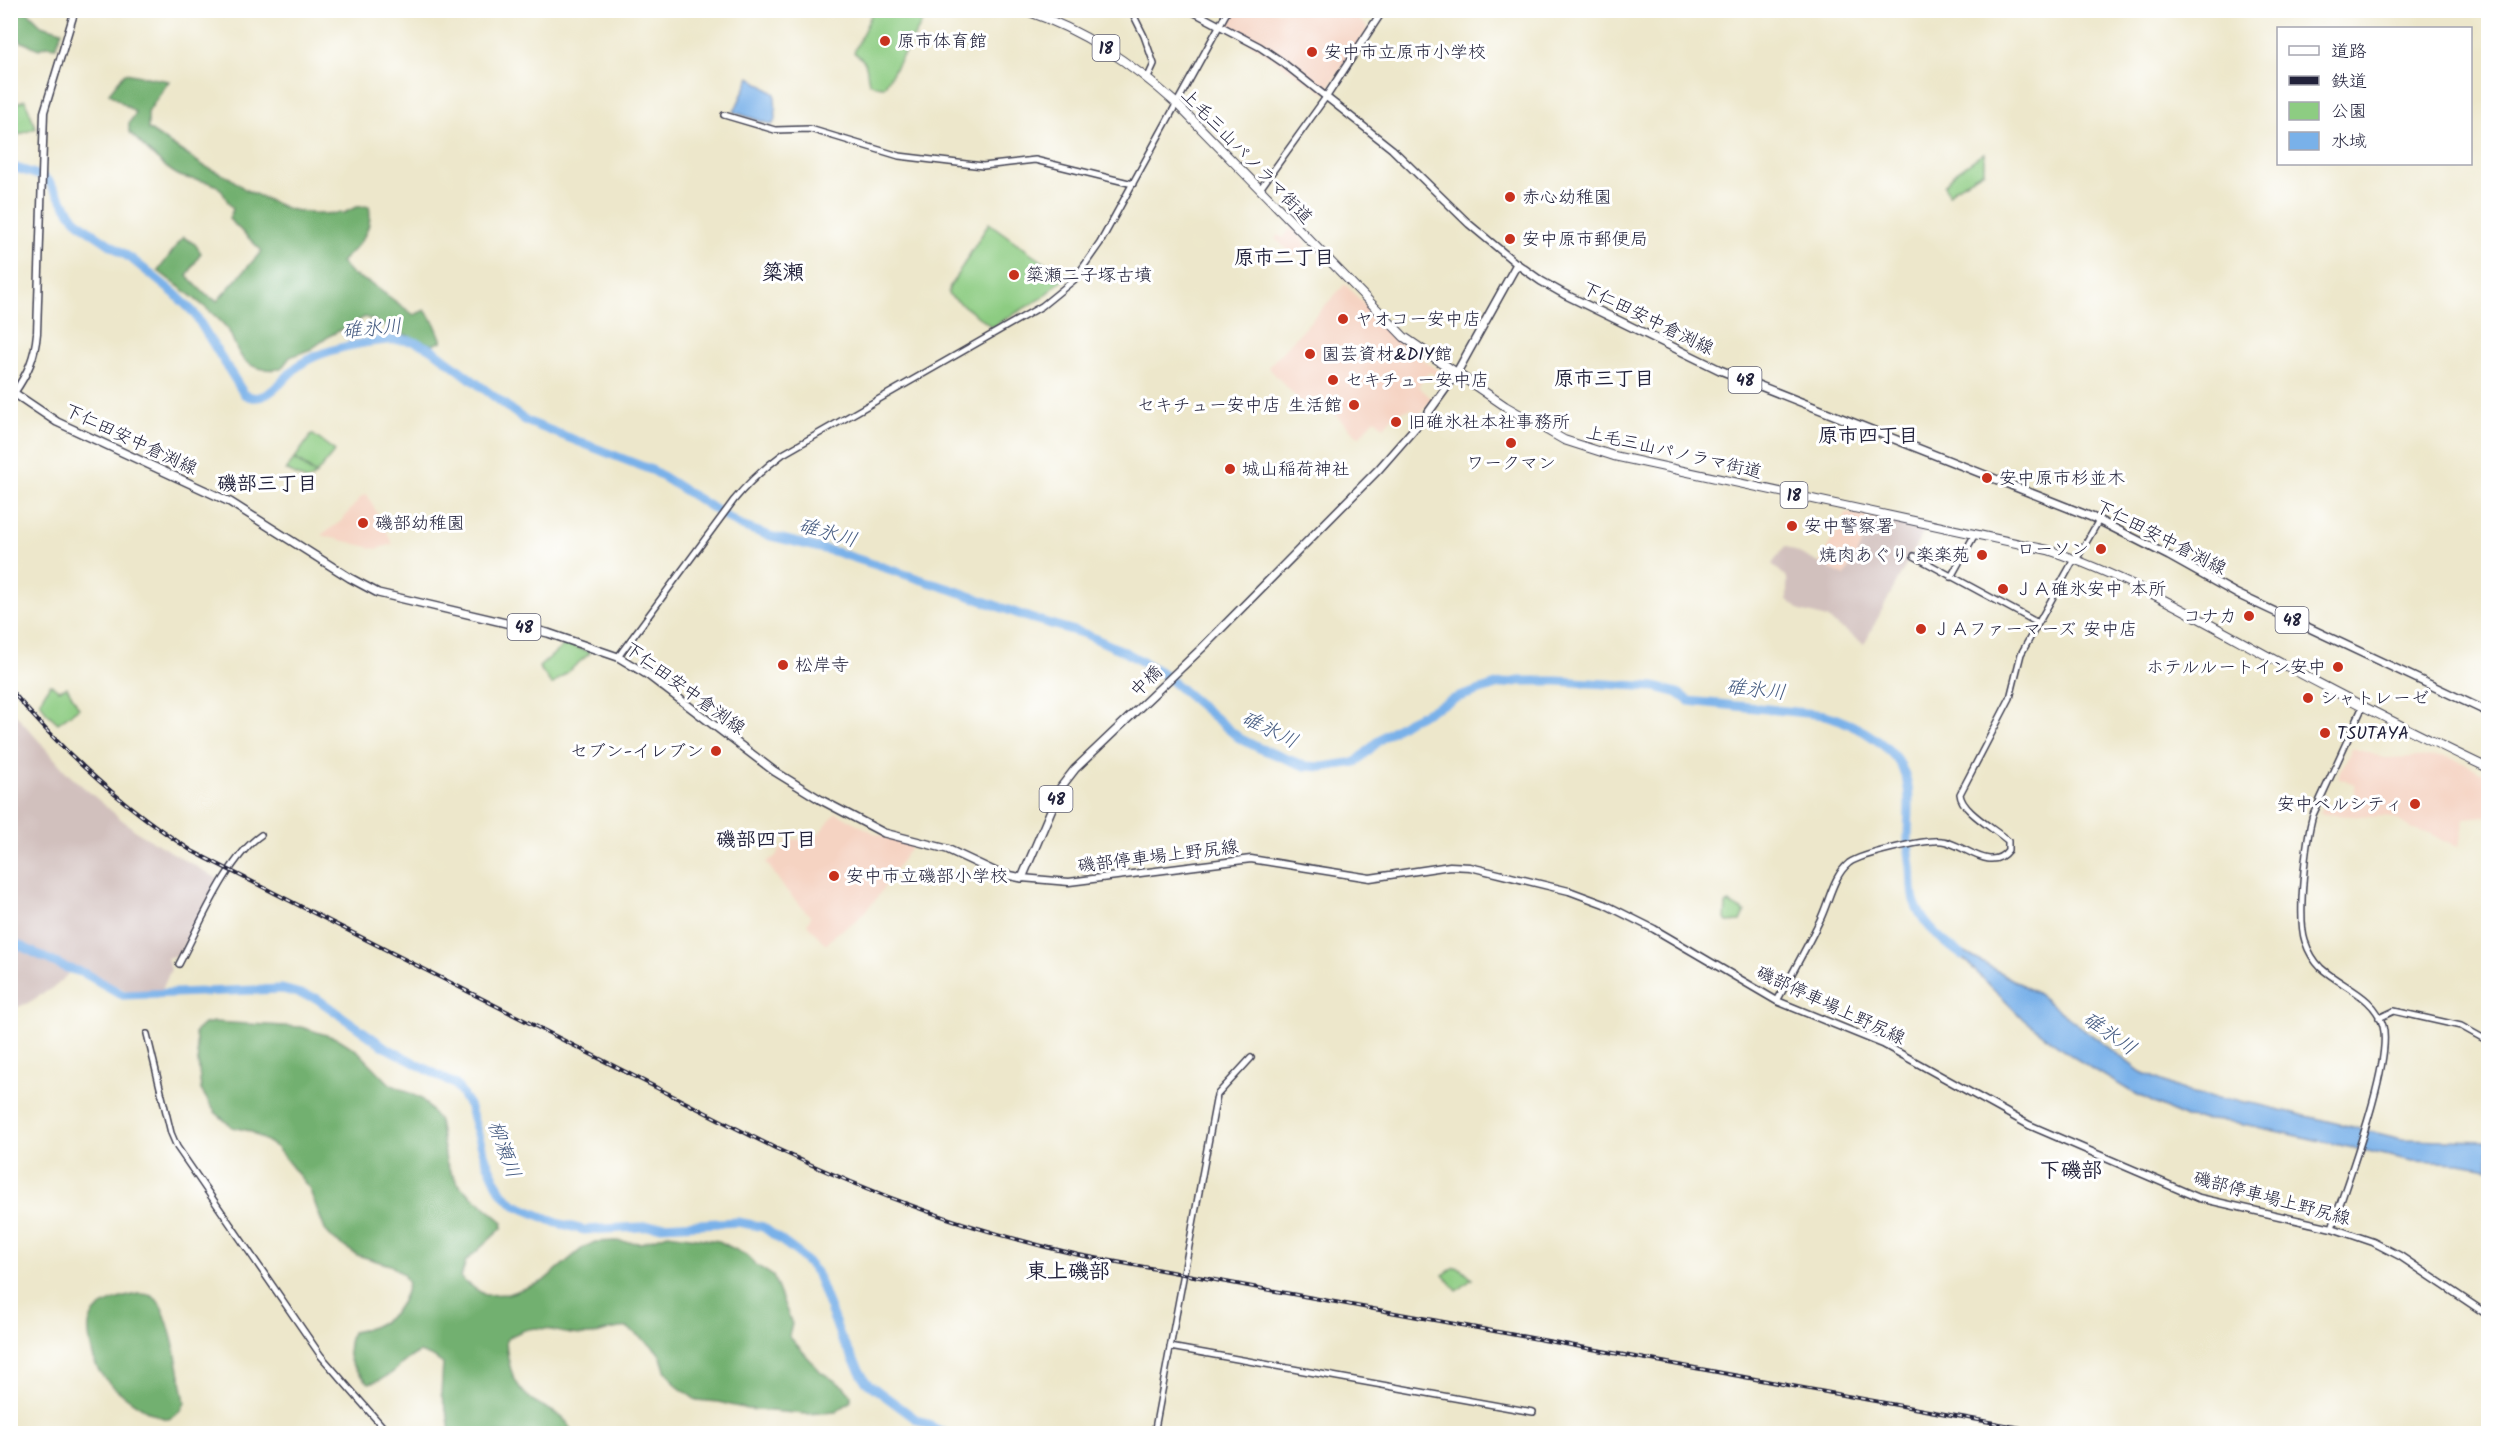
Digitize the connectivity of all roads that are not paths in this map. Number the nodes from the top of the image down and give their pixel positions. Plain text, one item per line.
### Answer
1 (75, 10) edge
2 (1024, 10) edge
3 (1131, 10) edge
4 (1190, 10) edge
5 (1228, 10) edge
6 (1383, 10) edge
7 (1218, 26) junction
8 (1148, 77) junction
9 (1326, 97) junction
10 (1178, 104) junction
11 (724, 115) dead end
12 (1133, 184) junction
13 (1260, 189) junction
14 (1517, 264) junction
15 (1456, 374) junction
16 (12, 394) edge
17 (2099, 520) junction
18 (1975, 534) junction
19 (1914, 556) dead end
20 (2076, 560) junction
21 (1951, 577) junction
22 (2038, 623) junction
23 (618, 657) junction
24 (2363, 705) junction
25 (2488, 712) edge
26 (2488, 768) edge
27 (261, 835) dead end
28 (1023, 878) junction
29 (178, 964) dead end
30 (1777, 1001) junction
31 (2379, 1018) junction
32 (147, 1034) dead end
33 (2488, 1041) edge
34 (1251, 1058) dead end
35 (2332, 1228) junction
36 (2488, 1315) edge
37 (1170, 1347) junction
38 (1533, 1412) dead end
39 (388, 1434) edge
40 (1154, 1434) edge

1 - 16 main road
2 - 8 highway, 上毛三山パノラマ街道 / 18
3 - 8 street
4 - 7 main road
5 - 7 street
6 - 9 main road
7 - 9 main road
7 - 10 street
8 - 10 highway, 上毛三山パノラマ街道 / 18
9 - 13 street
9 - 14 main road
10 - 12 street
10 - 13 highway, 上毛三山パノラマ街道 / 18
11 - 12 street
12 - 23 street
13 - 15 highway, 上毛三山パノラマ街道 / 18
14 - 15 main road, 48
14 - 17 main road, 下仁田安中倉渕線 / 48
15 - 18 highway, 上毛三山パノラマ街道 / 18
15 - 28 main road, 中橋 / 48
16 - 23 main road, 下仁田安中倉渕線 / 48
17 - 20 street
17 - 25 main road, 下仁田安中倉渕線 / 48
18 - 20 highway, 上毛三山パノラマ街道 / 18
18 - 21 street
19 - 21 street
20 - 22 street
20 - 24 highway, 上毛三山パノラマ街道 / 18
21 - 22 street
22 - 30 street
23 - 28 main road, 下仁田安中倉渕線 / 48
24 - 26 highway, 上毛三山パノラマ街道 / 18
24 - 31 street
27 - 29 street
28 - 30 main road, 磯部停車場上野尻線
30 - 35 main road, 磯部停車場上野尻線
31 - 33 street
31 - 35 street
32 - 39 street
34 - 37 street
35 - 36 main road, 磯部停車場上野尻線
37 - 38 street
37 - 40 street

